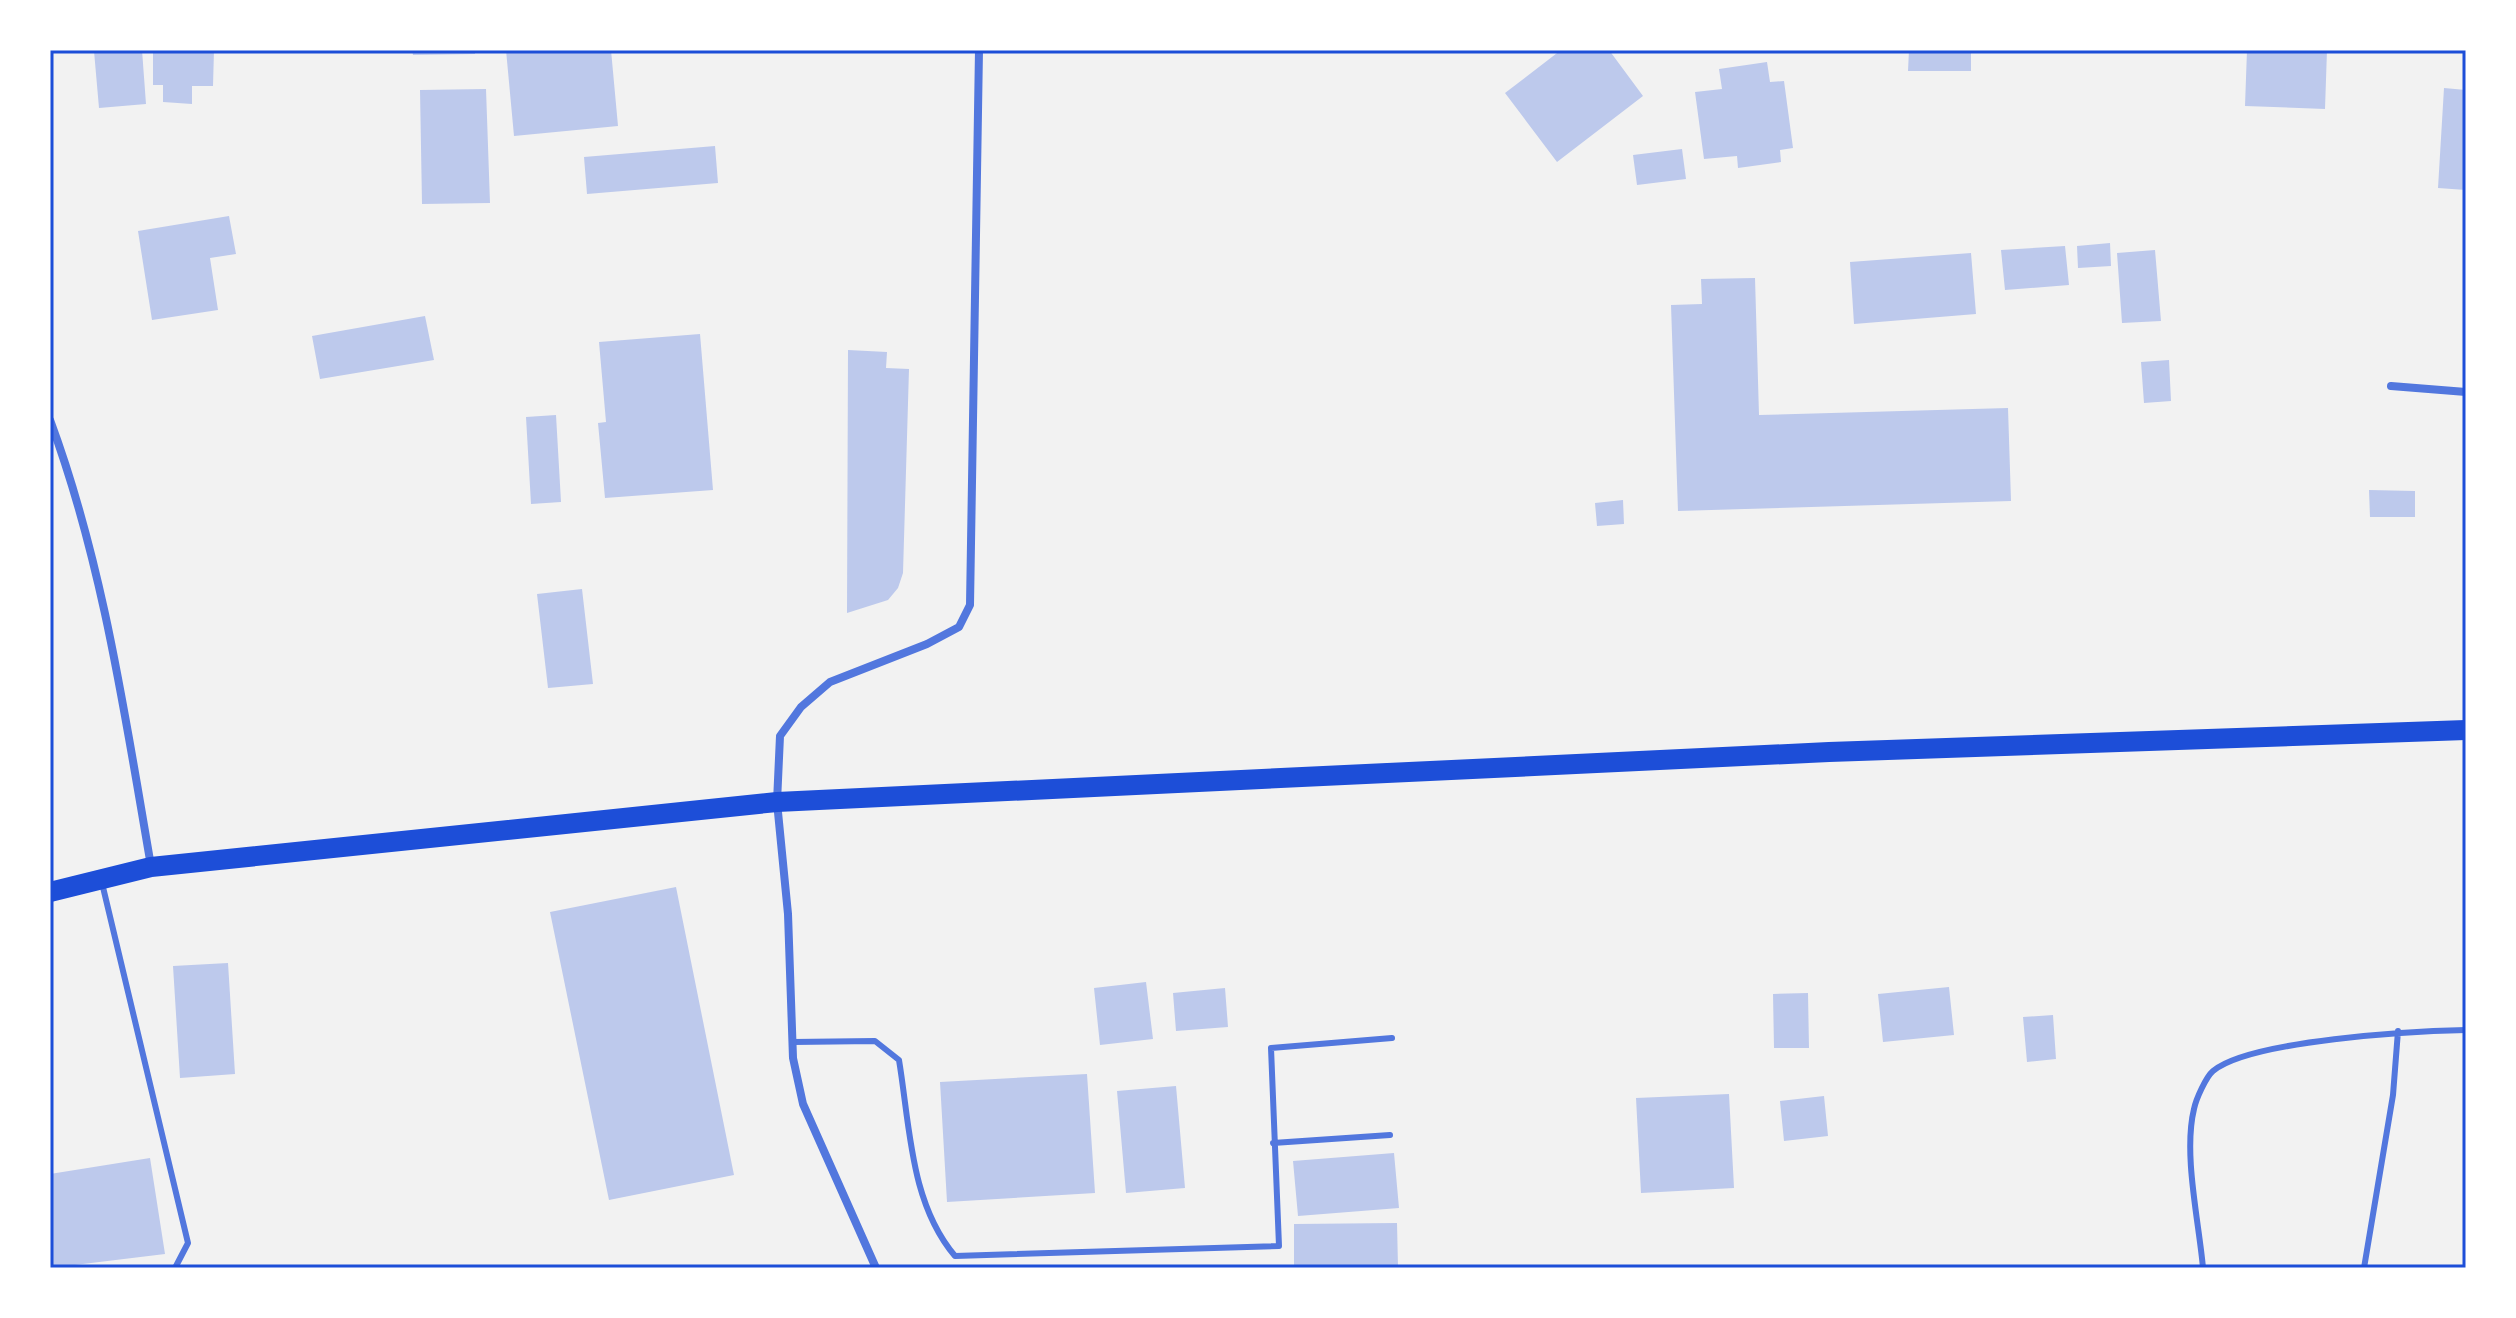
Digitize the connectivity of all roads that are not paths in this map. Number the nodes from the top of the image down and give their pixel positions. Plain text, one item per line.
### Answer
1 (979, 50) edge
2 (2391, 386) dead end
3 (2466, 392) edge
4 (50, 420) edge
5 (2466, 730) edge
6 (777, 802) junction
7 (151, 867) junction
8 (101, 880) junction
9 (50, 892) edge
10 (2466, 1030) edge
11 (2398, 1031) junction
12 (1392, 1038) dead end
13 (793, 1042) junction
14 (1390, 1135) dead end
15 (1273, 1143) junction
16 (175, 1268) edge
17 (876, 1268) edge
18 (2203, 1268) edge
19 (2364, 1268) edge

1 - 6 street
2 - 3 street
4 - 7 street
5 - 6 main road
6 - 7 main road
6 - 13 street
7 - 8 main road
8 - 9 main road
8 - 16 lane
10 - 11 lane
11 - 18 lane
11 - 19 lane
12 - 15 lane
13 - 15 lane
13 - 17 street
14 - 15 lane

